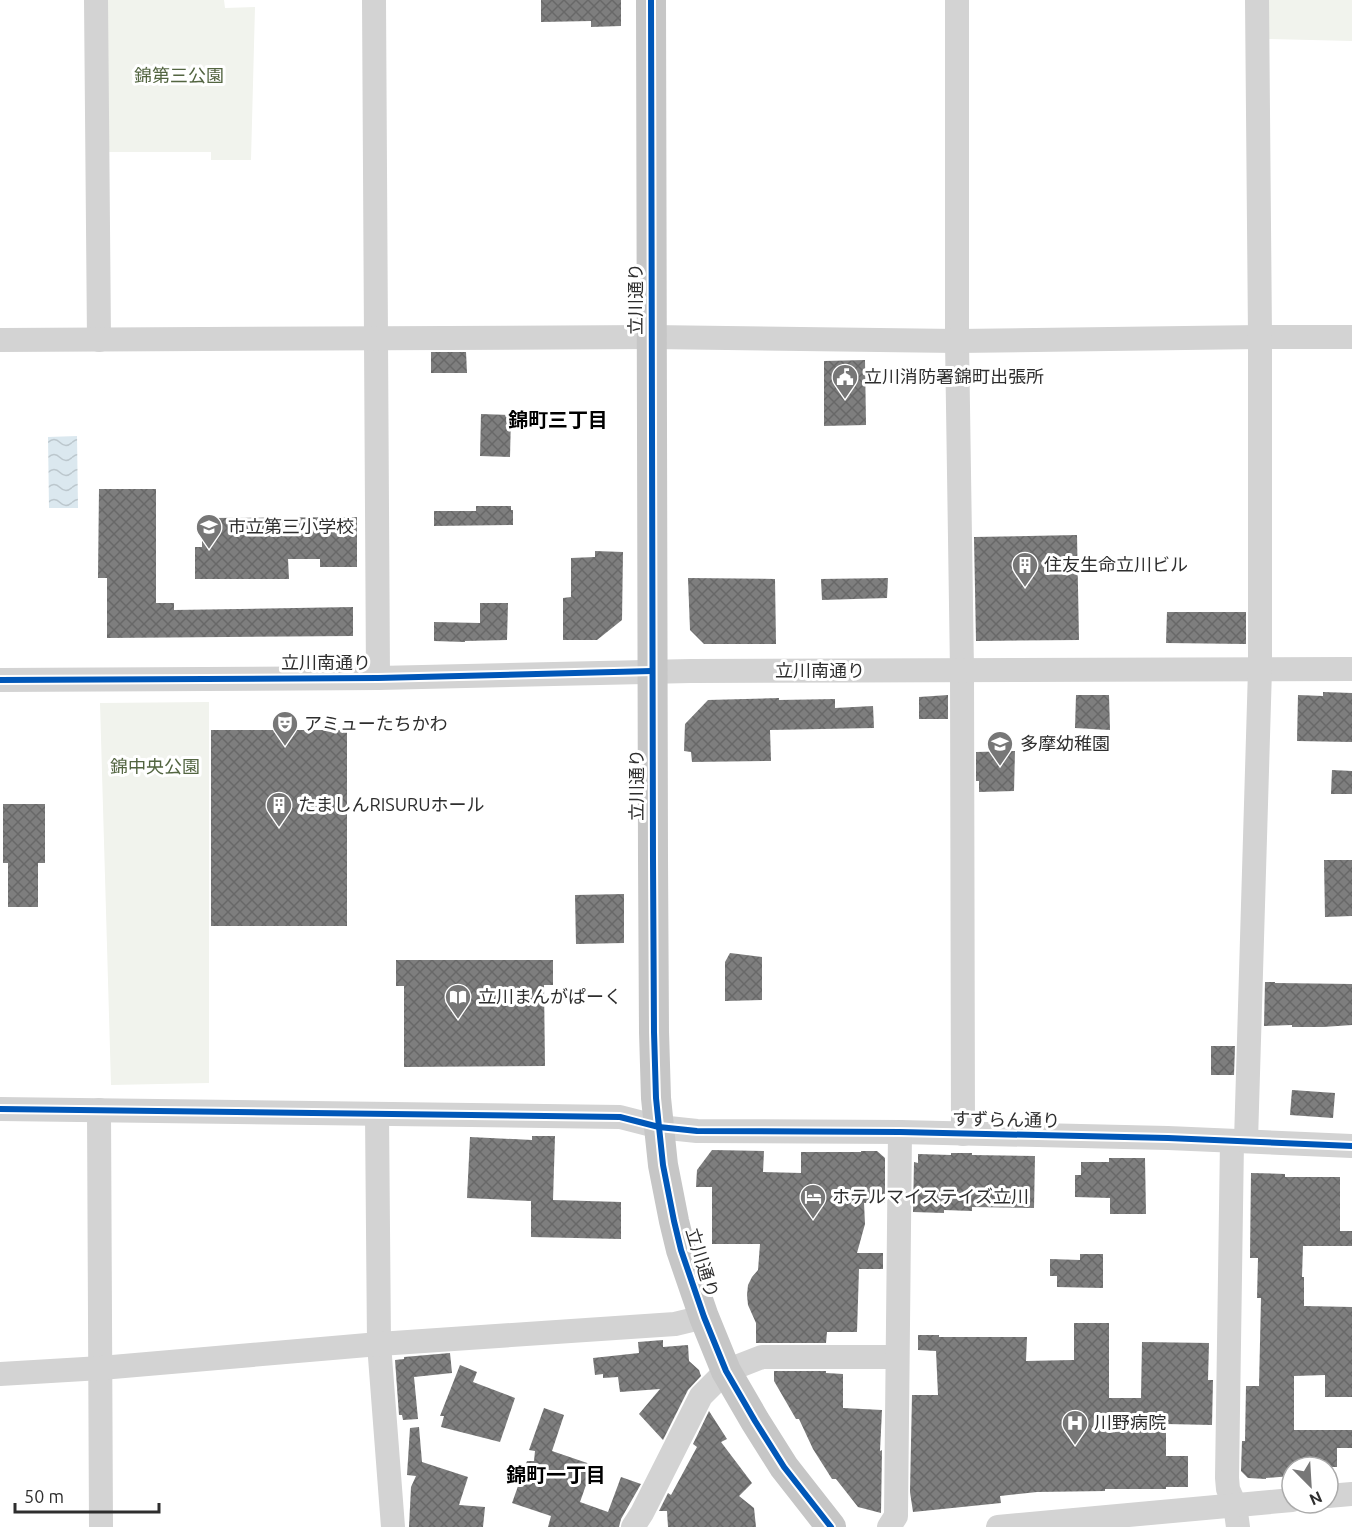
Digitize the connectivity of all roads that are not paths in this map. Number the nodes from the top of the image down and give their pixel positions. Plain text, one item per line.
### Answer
1 (96, 0) edge
2 (374, 0) edge
3 (651, 0) edge
4 (957, 0) edge
5 (1257, 0) edge
6 (652, 337) junction
7 (1260, 337) junction
8 (1352, 337) edge
9 (376, 338) junction
10 (0, 340) edge
11 (99, 340) junction
12 (957, 341) junction
13 (1260, 669) junction
14 (1352, 669) edge
15 (962, 670) junction
16 (652, 672) junction
17 (378, 678) junction
18 (0, 680) edge
19 (0, 1109) edge
20 (99, 1110) junction
21 (377, 1114) junction
22 (659, 1127) junction
23 (900, 1132) junction
24 (963, 1134) junction
25 (1239, 1141) junction
26 (1352, 1146) edge
27 (704, 1317) junction
28 (379, 1344) junction
29 (897, 1357) junction
30 (100, 1368) junction
31 (726, 1371) junction
32 (0, 1374) edge
33 (1280, 1503) edge
34 (1237, 1516) edge
35 (1127, 1521) edge
36 (101, 1527) edge
37 (393, 1527) edge
38 (633, 1527) edge
39 (831, 1527) edge
40 (889, 1527) edge
41 (998, 1527) edge

1 - 11 street
2 - 9 street
3 - 6 main road, 立川通り
4 - 12 street
5 - 7 street
6 - 9 street
6 - 12 street
6 - 16 main road, 立川通り
7 - 8 street
7 - 12 street
7 - 13 street
9 - 11 street
9 - 17 street
10 - 11 street
12 - 15 street
13 - 14 street, 立川南通り
13 - 15 street, 立川南通り
13 - 25 street
15 - 16 street, 立川南通り
15 - 24 street
16 - 17 street, 立川南通り
16 - 22 main road, 立川通り
17 - 18 street, 立川南通り
19 - 20 street, すずらん通り
20 - 21 street, すずらん通り
20 - 30 street
21 - 22 street, すずらん通り
21 - 28 street
22 - 23 street, すずらん通り
22 - 27 main road, 立川通り
23 - 24 street, すずらん通り
23 - 29 street
24 - 25 street, すずらん通り
25 - 26 street, すずらん通り
25 - 34 street
27 - 28 street
27 - 31 main road, 立川通り
28 - 30 street
28 - 37 street
29 - 31 street
29 - 40 street
30 - 32 street
30 - 36 street
31 - 38 street
31 - 39 main road, 立川通り
33 - 34 street
34 - 35 street
35 - 41 street

